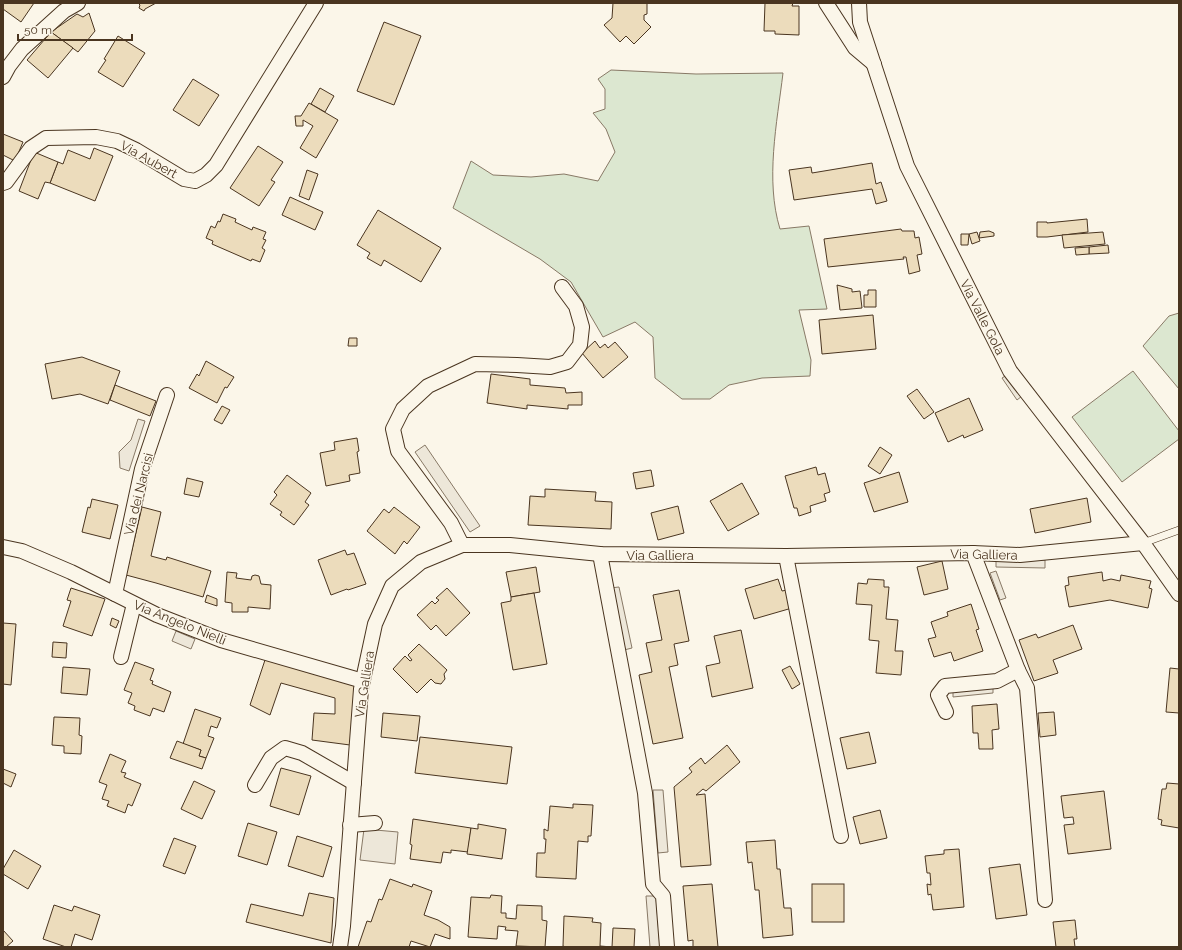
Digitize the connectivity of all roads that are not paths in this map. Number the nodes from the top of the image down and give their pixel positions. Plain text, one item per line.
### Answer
1 (78, 3) edge
2 (316, 3) edge
3 (826, 3) edge
4 (858, 3) edge
5 (874, 64) junction
6 (3, 77) edge
7 (3, 183) edge
8 (562, 287) dead end
9 (167, 394) dead end
10 (1179, 530) edge
11 (1143, 543) junction
12 (462, 545) junction
13 (3, 547) edge
14 (973, 553) junction
15 (600, 554) junction
16 (786, 556) junction
17 (115, 594) junction
18 (1179, 594) edge
19 (134, 604) junction
20 (121, 657) dead end
21 (1018, 670) junction
22 (363, 681) junction
23 (946, 712) dead end
24 (354, 783) junction
25 (255, 785) dead end
26 (375, 823) dead end
27 (350, 825) junction
28 (841, 836) dead end
29 (1045, 900) dead end
30 (340, 947) edge
31 (667, 947) edge

1 - 6 street
2 - 7 street, Via Aubert
3 - 5 street
4 - 5 street, Via Valle Gola
5 - 11 street, Via Valle Gola
8 - 12 street
9 - 17 street, Via dei Narcisi
10 - 11 lane
11 - 14 street, Via Galliera
11 - 18 street, Via Valle Gola
12 - 15 street, Via Galliera
12 - 22 street, Via Galliera
13 - 17 street, Via Angelo Nielli
14 - 16 street, Via Galliera
14 - 21 street
15 - 16 street, Via Galliera
15 - 31 street
16 - 28 street
17 - 19 street, Via Angelo Nielli
19 - 20 street
19 - 22 street, Via Angelo Nielli
21 - 23 street
21 - 29 street
22 - 24 street, Via Galliera
24 - 25 street
24 - 27 street, Via Galliera
26 - 27 street
27 - 30 street, Via Galliera

